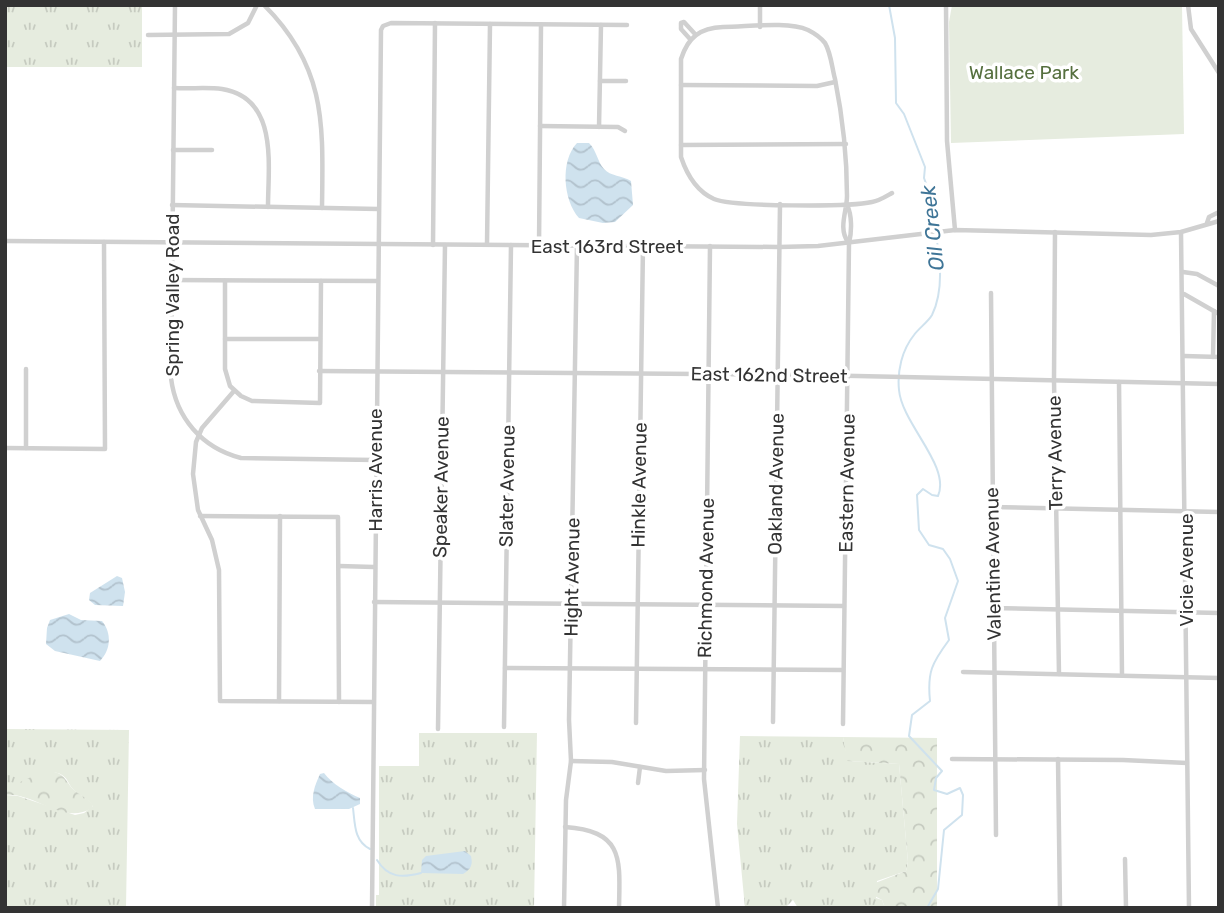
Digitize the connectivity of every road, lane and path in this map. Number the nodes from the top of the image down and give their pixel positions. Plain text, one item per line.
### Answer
1 (175, 5) edge
2 (257, 5) edge
3 (264, 5) edge
4 (760, 5) edge
5 (946, 5) edge
6 (1188, 5) edge
7 (436, 23) junction
8 (490, 24) junction
9 (541, 25) junction
10 (601, 25) junction
11 (627, 25) dead end
12 (760, 27) junction
13 (695, 34) junction
14 (148, 35) dead end
15 (175, 35) junction
16 (690, 39) junction
17 (1219, 73) edge
18 (600, 81) junction
19 (626, 81) dead end
20 (835, 82) junction
21 (681, 85) junction
22 (174, 88) junction
23 (540, 126) junction
24 (599, 127) junction
25 (625, 131) dead end
26 (846, 144) junction
27 (681, 145) junction
28 (173, 150) junction
29 (212, 150) dead end
30 (892, 193) dead end
31 (780, 204) junction
32 (847, 204) junction
33 (172, 205) junction
34 (268, 207) junction
35 (322, 208) junction
36 (378, 209) junction
37 (1219, 212) edge
38 (1219, 221) edge
39 (1207, 223) junction
40 (956, 230) junction
41 (1055, 232) junction
42 (1181, 232) junction
43 (5, 241) edge
44 (104, 242) junction
45 (172, 243) junction
46 (849, 243) junction
47 (487, 244) junction
48 (433, 245) junction
49 (445, 245) junction
50 (511, 245) junction
51 (538, 245) junction
52 (578, 245) junction
53 (378, 246) junction
54 (643, 246) junction
55 (710, 246) junction
56 (779, 247) junction
57 (1183, 272) junction
58 (172, 280) junction
59 (225, 281) junction
60 (321, 281) junction
61 (377, 281) junction
62 (1219, 286) edge
63 (991, 293) dead end
64 (1184, 294) junction
65 (1216, 312) edge
66 (225, 339) junction
67 (320, 339) junction
68 (1184, 356) junction
69 (1216, 357) edge
70 (26, 369) dead end
71 (320, 371) junction
72 (376, 372) junction
73 (442, 373) junction
74 (508, 373) junction
75 (575, 373) junction
76 (641, 374) junction
77 (708, 374) junction
78 (778, 374) junction
79 (848, 376) junction
80 (990, 379) junction
81 (1054, 380) junction
82 (1119, 382) junction
83 (1184, 383) junction
84 (1219, 384) edge
85 (234, 391) junction
86 (198, 436) junction
87 (5, 448) edge
88 (26, 448) junction
89 (375, 460) junction
90 (992, 507) junction
91 (1056, 509) junction
92 (1120, 510) junction
93 (1185, 512) junction
94 (1219, 512) edge
95 (199, 516) junction
96 (280, 516) junction
97 (339, 566) junction
98 (374, 568) junction
99 (374, 602) junction
100 (440, 603) junction
101 (506, 603) junction
102 (571, 604) junction
103 (638, 604) junction
104 (706, 605) junction
105 (774, 606) junction
106 (844, 606) junction
107 (993, 608) junction
108 (1058, 610) junction
109 (1121, 611) junction
110 (1186, 612) junction
111 (1219, 613) edge
112 (505, 668) junction
113 (570, 668) junction
114 (637, 668) junction
115 (705, 669) junction
116 (774, 669) junction
117 (844, 670) junction
118 (963, 672) dead end
119 (994, 672) junction
120 (1059, 674) junction
121 (1122, 675) junction
122 (1187, 677) junction
123 (1219, 678) edge
124 (279, 701) junction
125 (339, 702) junction
126 (373, 702) junction
127 (773, 722) dead end
128 (636, 723) dead end
129 (843, 724) dead end
130 (504, 727) dead end
131 (438, 729) dead end
132 (994, 758) junction
133 (952, 759) dead end
134 (1058, 759) junction
135 (571, 761) junction
136 (1187, 763) junction
137 (640, 767) junction
138 (705, 770) junction
139 (638, 783) dead end
140 (565, 828) junction
141 (996, 835) dead end
142 (1125, 859) dead end
143 (372, 908) edge
144 (564, 908) edge
145 (619, 908) edge
146 (719, 908) edge
147 (1060, 908) edge
148 (1126, 908) edge
149 (1188, 908) edge

1 - 15 street, Spring Valley Road
2 - 15 street
3 - 35 street
4 - 12 street
5 - 40 street
6 - 17 street
7 - 8 street
7 - 36 street, Harris Avenue
7 - 48 street
8 - 9 street
8 - 47 street
9 - 10 street
9 - 23 street
10 - 11 street
10 - 18 street
12 - 13 street
12 - 20 street, Eastern Avenue
13 - 16 street
13 - 16 street
14 - 15 street
15 - 22 street, Spring Valley Road
16 - 21 street
18 - 19 street
18 - 24 street
20 - 21 street
20 - 26 street, Eastern Avenue
21 - 27 street
22 - 28 street, Spring Valley Road
22 - 34 street
23 - 24 street
23 - 51 street
24 - 25 street
26 - 27 street
26 - 32 street, Eastern Avenue
27 - 31 street
28 - 29 street
28 - 33 street, Spring Valley Road
30 - 32 street
31 - 32 street
31 - 56 street, Oakland Avenue
32 - 46 street, Eastern Avenue
33 - 34 street
33 - 45 street, Spring Valley Road
34 - 35 street
35 - 36 street
36 - 53 street, Harris Avenue
37 - 39 street, East 163rd Street
38 - 39 street, East 163rd Street
39 - 42 street, East 163rd Street
40 - 41 street, East 163rd Street
40 - 46 street, East 163rd Street
41 - 42 street, East 163rd Street
41 - 81 street, Terry Avenue
42 - 57 street, Vicie Avenue
43 - 44 street, East 163rd Street
44 - 45 street, East 163rd Street
44 - 88 street
45 - 53 street, East 163rd Street
45 - 58 street, Spring Valley Road
46 - 56 street, East 163rd Street
46 - 79 street, Eastern Avenue
47 - 49 street, East 163rd Street
47 - 50 street, East 163rd Street
48 - 49 street, East 163rd Street
48 - 53 street, East 163rd Street
49 - 73 street, Speaker Avenue
50 - 51 street, East 163rd Street
50 - 74 street, Slater Avenue
51 - 52 street, East 163rd Street
52 - 54 street, East 163rd Street
52 - 75 street, Hight Avenue
53 - 61 street, Harris Avenue
54 - 55 street, East 163rd Street
54 - 76 street, Hinkle Avenue
55 - 56 street, East 163rd Street
55 - 77 street, Richmond Avenue
56 - 78 street, Oakland Avenue
57 - 62 street
57 - 64 street, Vicie Avenue
58 - 59 street
58 - 86 street, Spring Valley Road
59 - 60 street
59 - 66 street
60 - 61 street
60 - 67 street
61 - 72 street, Harris Avenue
63 - 80 street, Valentine Avenue
64 - 65 street
64 - 68 street, Vicie Avenue
65 - 69 street
66 - 67 street
66 - 85 street
67 - 71 street
68 - 69 street
68 - 83 street, Vicie Avenue
70 - 88 street
71 - 72 street, East 162nd Street
71 - 85 street
72 - 73 street, East 162nd Street
72 - 89 street, Harris Avenue
73 - 74 street, East 162nd Street
73 - 100 street, Speaker Avenue
74 - 75 street, East 162nd Street
74 - 101 street, Slater Avenue
75 - 76 street, East 162nd Street
75 - 102 street, Hight Avenue
76 - 77 street, East 162nd Street
76 - 103 street, Hinkle Avenue
77 - 78 street, East 162nd Street
77 - 104 street, Richmond Avenue
78 - 79 street, East 162nd Street
78 - 105 street, Oakland Avenue
79 - 80 street, East 162nd Street
79 - 106 street, Eastern Avenue
80 - 81 street, East 162nd Street
80 - 90 street, Valentine Avenue
81 - 82 street, East 162nd Street
81 - 91 street, Terry Avenue
82 - 83 street, East 162nd Street
82 - 92 street
83 - 84 street, East 162nd Street
83 - 93 street, Vicie Avenue
85 - 86 street
86 - 89 street, Spring Valley Road
86 - 95 street
87 - 88 street
89 - 98 street, Harris Avenue
90 - 91 street
90 - 107 street, Valentine Avenue
91 - 92 street
91 - 108 street, Terry Avenue
92 - 93 street
92 - 109 street
93 - 94 street
93 - 110 street, Vicie Avenue
95 - 96 street
95 - 124 street
96 - 97 street
96 - 124 street
97 - 98 street
97 - 125 street
98 - 99 street, Harris Avenue
99 - 100 street
99 - 126 street, Harris Avenue
100 - 101 street
100 - 131 street, Speaker Avenue
101 - 102 street
101 - 112 street, Slater Avenue
102 - 103 street
102 - 113 street, Hight Avenue
103 - 104 street
103 - 114 street, Hinkle Avenue
104 - 105 street
104 - 115 street, Richmond Avenue
105 - 106 street
105 - 116 street, Oakland Avenue
106 - 117 street, Eastern Avenue
107 - 108 street
107 - 119 street, Valentine Avenue
108 - 109 street
108 - 120 street, Terry Avenue
109 - 110 street
109 - 121 street
110 - 111 street
110 - 122 street, Vicie Avenue
112 - 113 street
112 - 130 street, Slater Avenue
113 - 114 street
113 - 135 street, Hight Avenue
114 - 115 street
114 - 128 street, Hinkle Avenue
115 - 116 street
115 - 138 street, Richmond Avenue
116 - 117 street
116 - 127 street, Oakland Avenue
117 - 129 street, Eastern Avenue
118 - 119 street
119 - 120 street
119 - 132 street, Valentine Avenue
120 - 121 street
121 - 122 street
122 - 123 street
122 - 136 street, Vicie Avenue
124 - 125 street
125 - 126 street
126 - 143 street, Harris Avenue
132 - 133 street
132 - 134 street
132 - 141 street, Valentine Avenue
134 - 136 street
134 - 147 street
135 - 137 street
135 - 140 street, Hight Avenue
136 - 149 street, Vicie Avenue
137 - 138 street
137 - 139 street
138 - 146 street, Richmond Avenue
140 - 144 street, Hight Avenue
140 - 145 street
142 - 148 street

